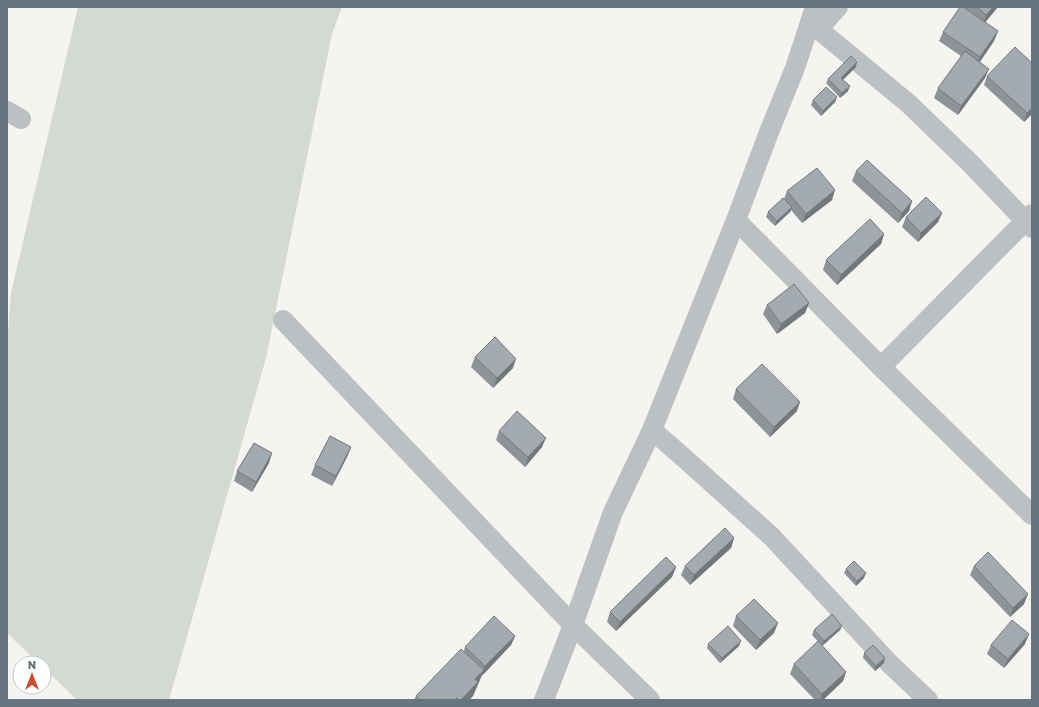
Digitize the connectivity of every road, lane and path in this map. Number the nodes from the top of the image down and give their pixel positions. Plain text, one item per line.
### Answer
1 (838, 7) edge
2 (814, 20) edge
3 (736, 220) junction
4 (1030, 221) edge
5 (283, 320) dead end
6 (881, 367) junction
7 (652, 430) junction
8 (1032, 514) edge
9 (573, 625) junction
10 (544, 700) edge
11 (650, 700) edge
12 (928, 700) edge

1 - 2 street
2 - 3 street
2 - 4 street
3 - 6 street
3 - 7 street
4 - 6 street
5 - 9 street
6 - 8 street
7 - 9 street
7 - 12 street
9 - 10 street
9 - 11 street

